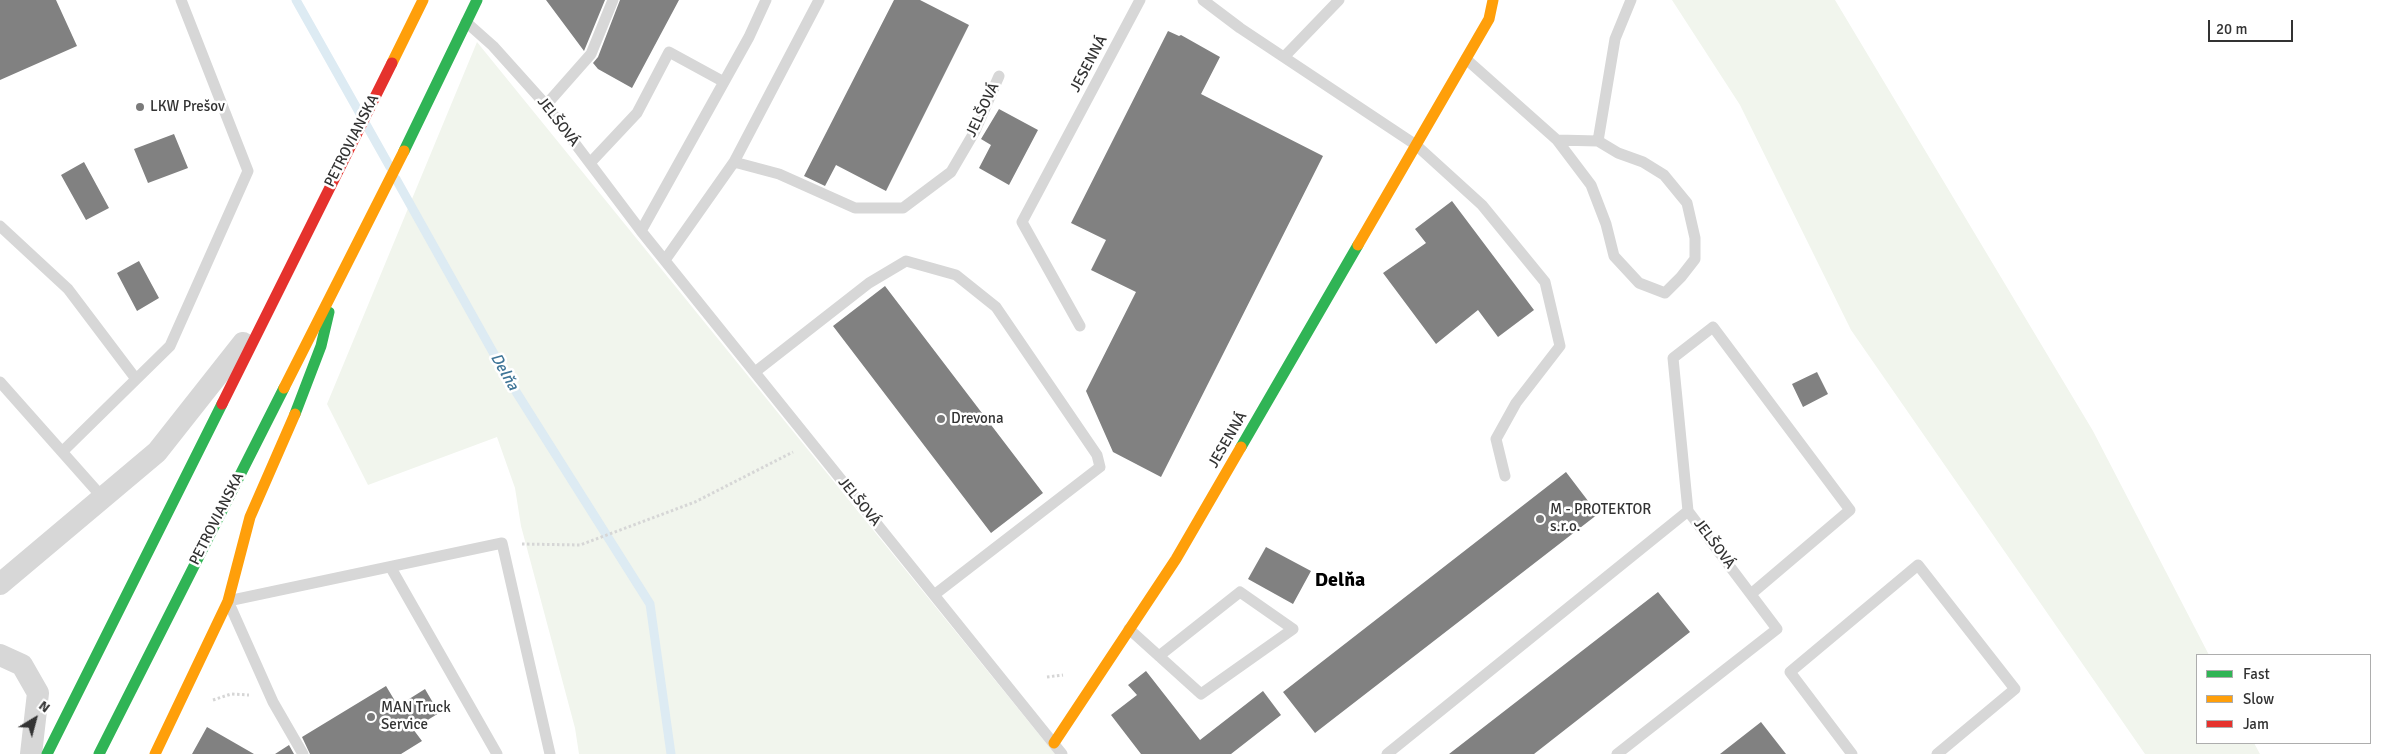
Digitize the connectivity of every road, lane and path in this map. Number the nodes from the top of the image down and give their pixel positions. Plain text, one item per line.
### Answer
1 (182, 0) edge
2 (423, 0) edge
3 (477, 0) edge
4 (613, 0) edge
5 (766, 0) edge
6 (819, 0) edge
7 (1140, 0) edge
8 (1203, 0) edge
9 (1339, 0) edge
10 (1493, 0) edge
11 (1631, 0) edge
12 (466, 22) junction
13 (1284, 57) junction
14 (1466, 59) junction
15 (999, 76) dead end
16 (724, 82) junction
17 (546, 105) junction
18 (1557, 140) junction
19 (1598, 141) junction
20 (1416, 145) junction
21 (734, 162) junction
22 (590, 163) junction
23 (0, 226) edge
24 (641, 230) junction
25 (665, 260) junction
26 (336, 284) junction
27 (270, 309) junction
28 (1080, 326) dead end
29 (755, 372) junction
30 (136, 380) junction
31 (0, 382) edge
32 (812, 443) junction
33 (62, 452) junction
34 (1505, 476) dead end
35 (103, 498) junction
36 (1688, 511) junction
37 (502, 543) junction
38 (391, 568) junction
39 (0, 584) edge
40 (1751, 594) junction
41 (934, 595) junction
42 (228, 601) junction
43 (1129, 629) junction
44 (0, 655) edge
45 (1159, 656) junction
46 (211, 701) dead end
47 (273, 702) junction
48 (1052, 750) edge
49 (32, 754) edge
50 (47, 754) edge
51 (99, 754) edge
52 (156, 754) edge
53 (303, 754) edge
54 (497, 754) edge
55 (550, 754) edge
56 (1062, 754) edge
57 (1387, 754) edge
58 (1617, 754) edge
59 (1852, 754) edge
60 (1937, 754) edge

1 - 30 lane
2 - 27 main road, PETROVIANSKA
3 - 12 main road, PETROVIANSKA
4 - 17 lane
5 - 16 lane
6 - 21 lane
7 - 28 lane, JESENNÁ
8 - 13 lane
9 - 13 lane
10 - 14 main road, JESENNÁ
11 - 19 lane
12 - 17 lane, JELŠOVÁ
12 - 26 main road, PETROVIANSKA
13 - 20 lane
14 - 18 lane
14 - 20 main road, JESENNÁ
15 - 21 lane, JELŠOVÁ
16 - 22 lane
16 - 24 lane
17 - 22 lane, JELŠOVÁ
18 - 19 lane
18 - 19 lane
20 - 34 lane
20 - 43 main road, JESENNÁ
21 - 25 lane
22 - 24 lane, JELŠOVÁ
23 - 30 lane
24 - 25 lane, JELŠOVÁ
25 - 29 lane, JELŠOVÁ
26 - 42 main road, PETROVIANSKA
26 - 51 main road, PETROVIANSKA
27 - 35 street, PETROVIANSKA
27 - 50 main road, PETROVIANSKA
29 - 32 lane, JELŠOVÁ
29 - 41 lane
30 - 33 lane
31 - 33 lane
32 - 37 path
32 - 41 lane, JELŠOVÁ
33 - 35 lane
35 - 39 street, PETROVIANSKA
36 - 40 lane, JELŠOVÁ
36 - 40 lane
36 - 57 lane, JELŠOVÁ
37 - 38 lane
37 - 55 lane
38 - 42 lane
38 - 54 lane
40 - 58 lane, JELŠOVÁ
41 - 48 lane, JELŠOVÁ
42 - 47 lane
42 - 52 main road, PETROVIANSKA
43 - 45 lane
43 - 48 main road, JESENNÁ
44 - 49 street
45 - 45 lane
46 - 47 path
47 - 53 lane
48 - 56 lane, JELŠOVÁ
59 - 60 lane

